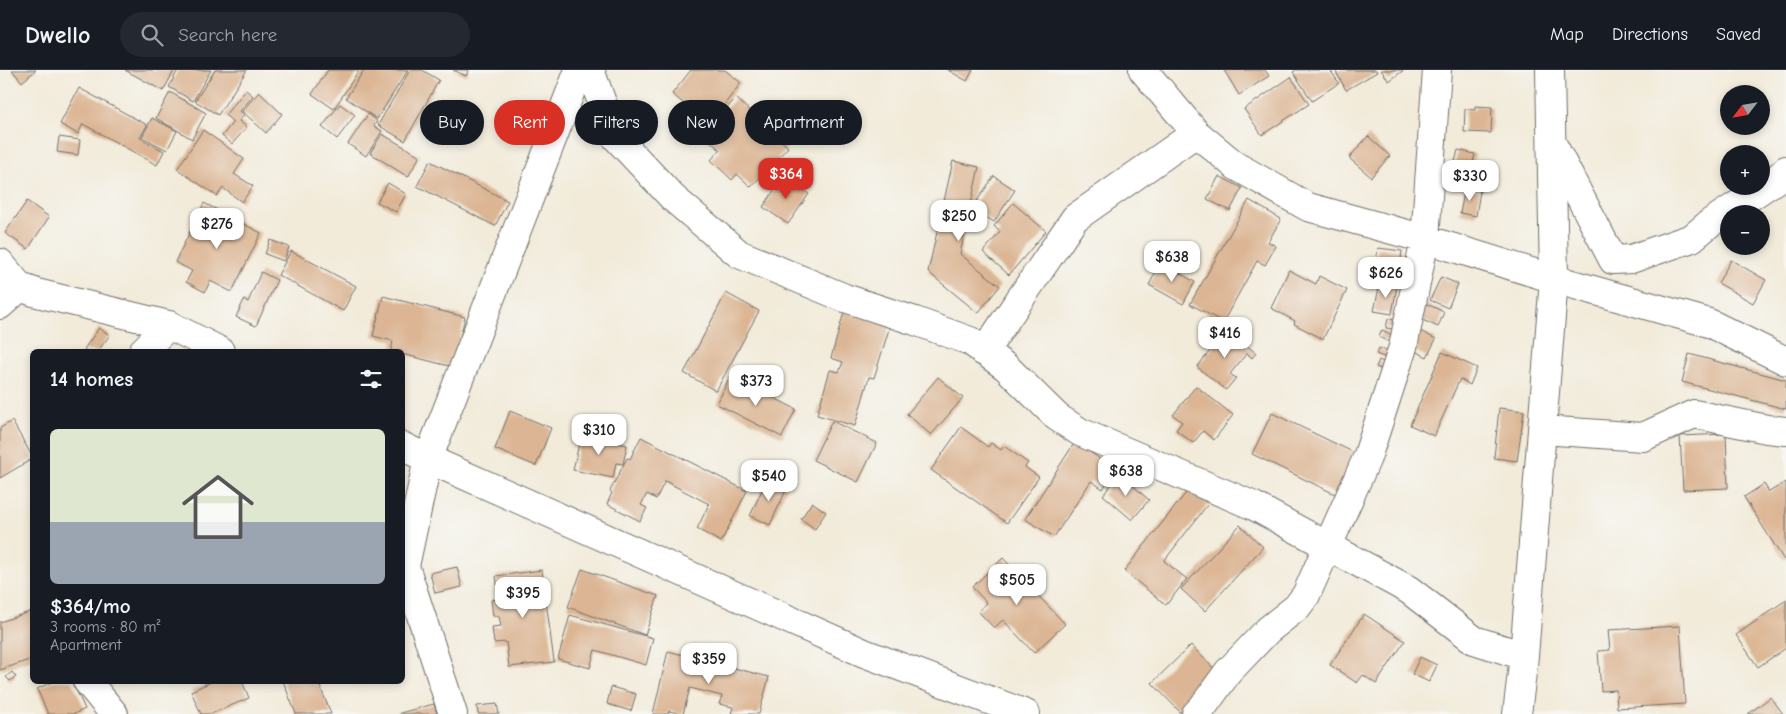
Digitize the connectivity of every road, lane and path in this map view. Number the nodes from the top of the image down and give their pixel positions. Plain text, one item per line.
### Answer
1 (580, 70) edge
2 (590, 70) edge
3 (1143, 70) edge
4 (1437, 70) edge
5 (1550, 70) edge
6 (1196, 133) junction
7 (1550, 139) junction
8 (1786, 170) edge
9 (1425, 239) junction
10 (0, 263) edge
11 (1554, 279) junction
12 (10, 296) edge
13 (169, 325) junction
14 (145, 349) edge
15 (216, 349) edge
16 (984, 352) junction
17 (1786, 361) edge
18 (1542, 430) junction
19 (1786, 430) edge
20 (405, 448) edge
21 (428, 459) junction
22 (1328, 545) junction
23 (1524, 656) junction
24 (89, 684) edge
25 (114, 714) edge
26 (453, 714) edge
27 (1026, 714) edge
28 (1196, 714) edge
29 (1517, 714) edge

1 - 21 street
2 - 16 street
3 - 6 street
4 - 9 street
5 - 7 street
6 - 9 street
6 - 16 street
7 - 8 street
7 - 11 street
9 - 11 street
9 - 22 street
10 - 12 street
11 - 17 street
11 - 18 street
12 - 13 street
13 - 14 street
13 - 15 street
16 - 22 street
18 - 19 street
18 - 23 street
20 - 21 street
21 - 26 street
21 - 27 street
22 - 23 street
22 - 28 street
23 - 29 street
24 - 25 street

